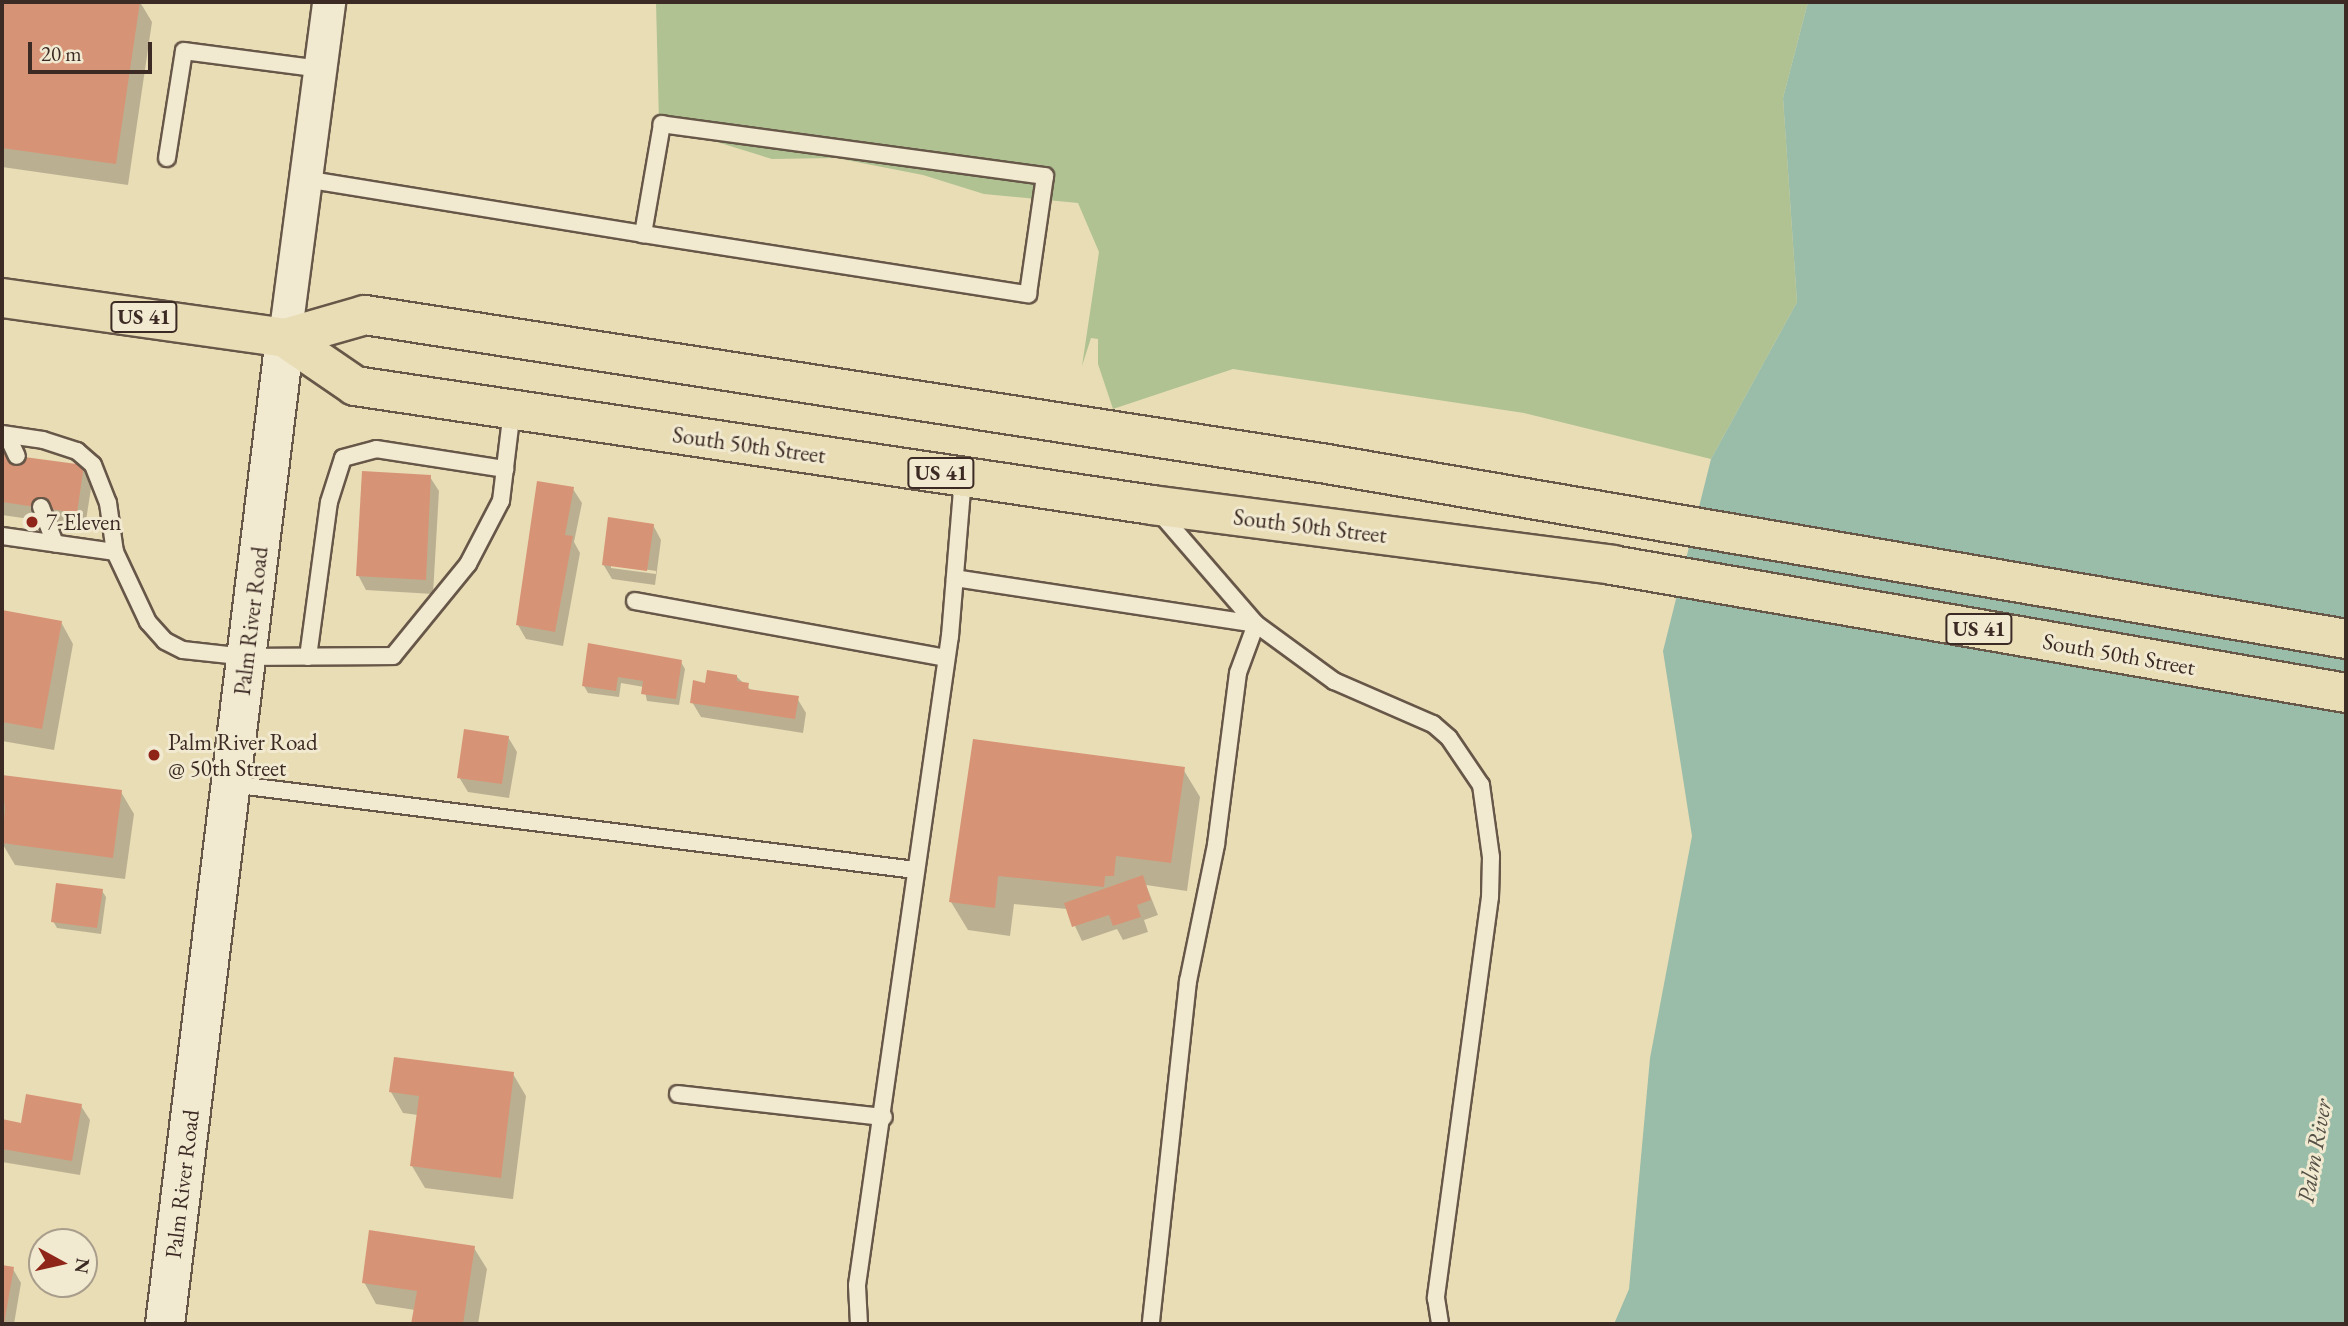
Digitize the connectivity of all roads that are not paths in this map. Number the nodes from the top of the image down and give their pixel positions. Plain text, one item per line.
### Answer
1 (329, 2) edge
2 (320, 69) junction
3 (167, 158) dead end
4 (304, 178) junction
5 (643, 234) junction
6 (2, 298) edge
7 (285, 338) junction
8 (512, 410) junction
9 (4, 434) edge
10 (17, 456) dead end
11 (505, 469) junction
12 (963, 477) junction
13 (1152, 505) junction
14 (41, 508) dead end
15 (2, 536) edge
16 (55, 543) junction
17 (115, 552) junction
18 (955, 578) junction
19 (635, 601) dead end
20 (1256, 624) junction
21 (2346, 639) edge
22 (246, 657) junction
23 (308, 657) junction
24 (946, 658) junction
25 (2346, 693) edge
26 (231, 784) junction
27 (916, 870) junction
28 (678, 1094) dead end
29 (884, 1117) junction
30 (165, 1324) edge
31 (859, 1324) edge
32 (1151, 1324) edge
33 (1440, 1324) edge

1 - 2 street, Palm River Road
2 - 3 lane
2 - 4 street, Palm River Road
4 - 5 lane
4 - 7 street, Palm River Road
5 - 5 lane
6 - 7 main road, South 50th Street / US 41
7 - 8 main road, South 50th Street / US 41
7 - 21 main road, South 50th Street / US 41
7 - 22 street, Palm River Road
8 - 11 lane
8 - 12 main road, South 50th Street / US 41
9 - 10 lane
9 - 17 lane
11 - 23 lane
11 - 23 lane
12 - 13 main road, South 50th Street / US 41
12 - 18 lane
13 - 20 lane
13 - 25 main road, South 50th Street / US 41
14 - 16 lane
15 - 16 lane
16 - 17 lane
17 - 22 lane
18 - 20 lane
18 - 24 lane
19 - 24 lane
20 - 32 lane
20 - 33 lane
22 - 23 lane
22 - 26 street, Palm River Road
24 - 27 lane
26 - 27 lane
26 - 30 street, Palm River Road
27 - 29 lane
28 - 29 lane
29 - 31 lane

